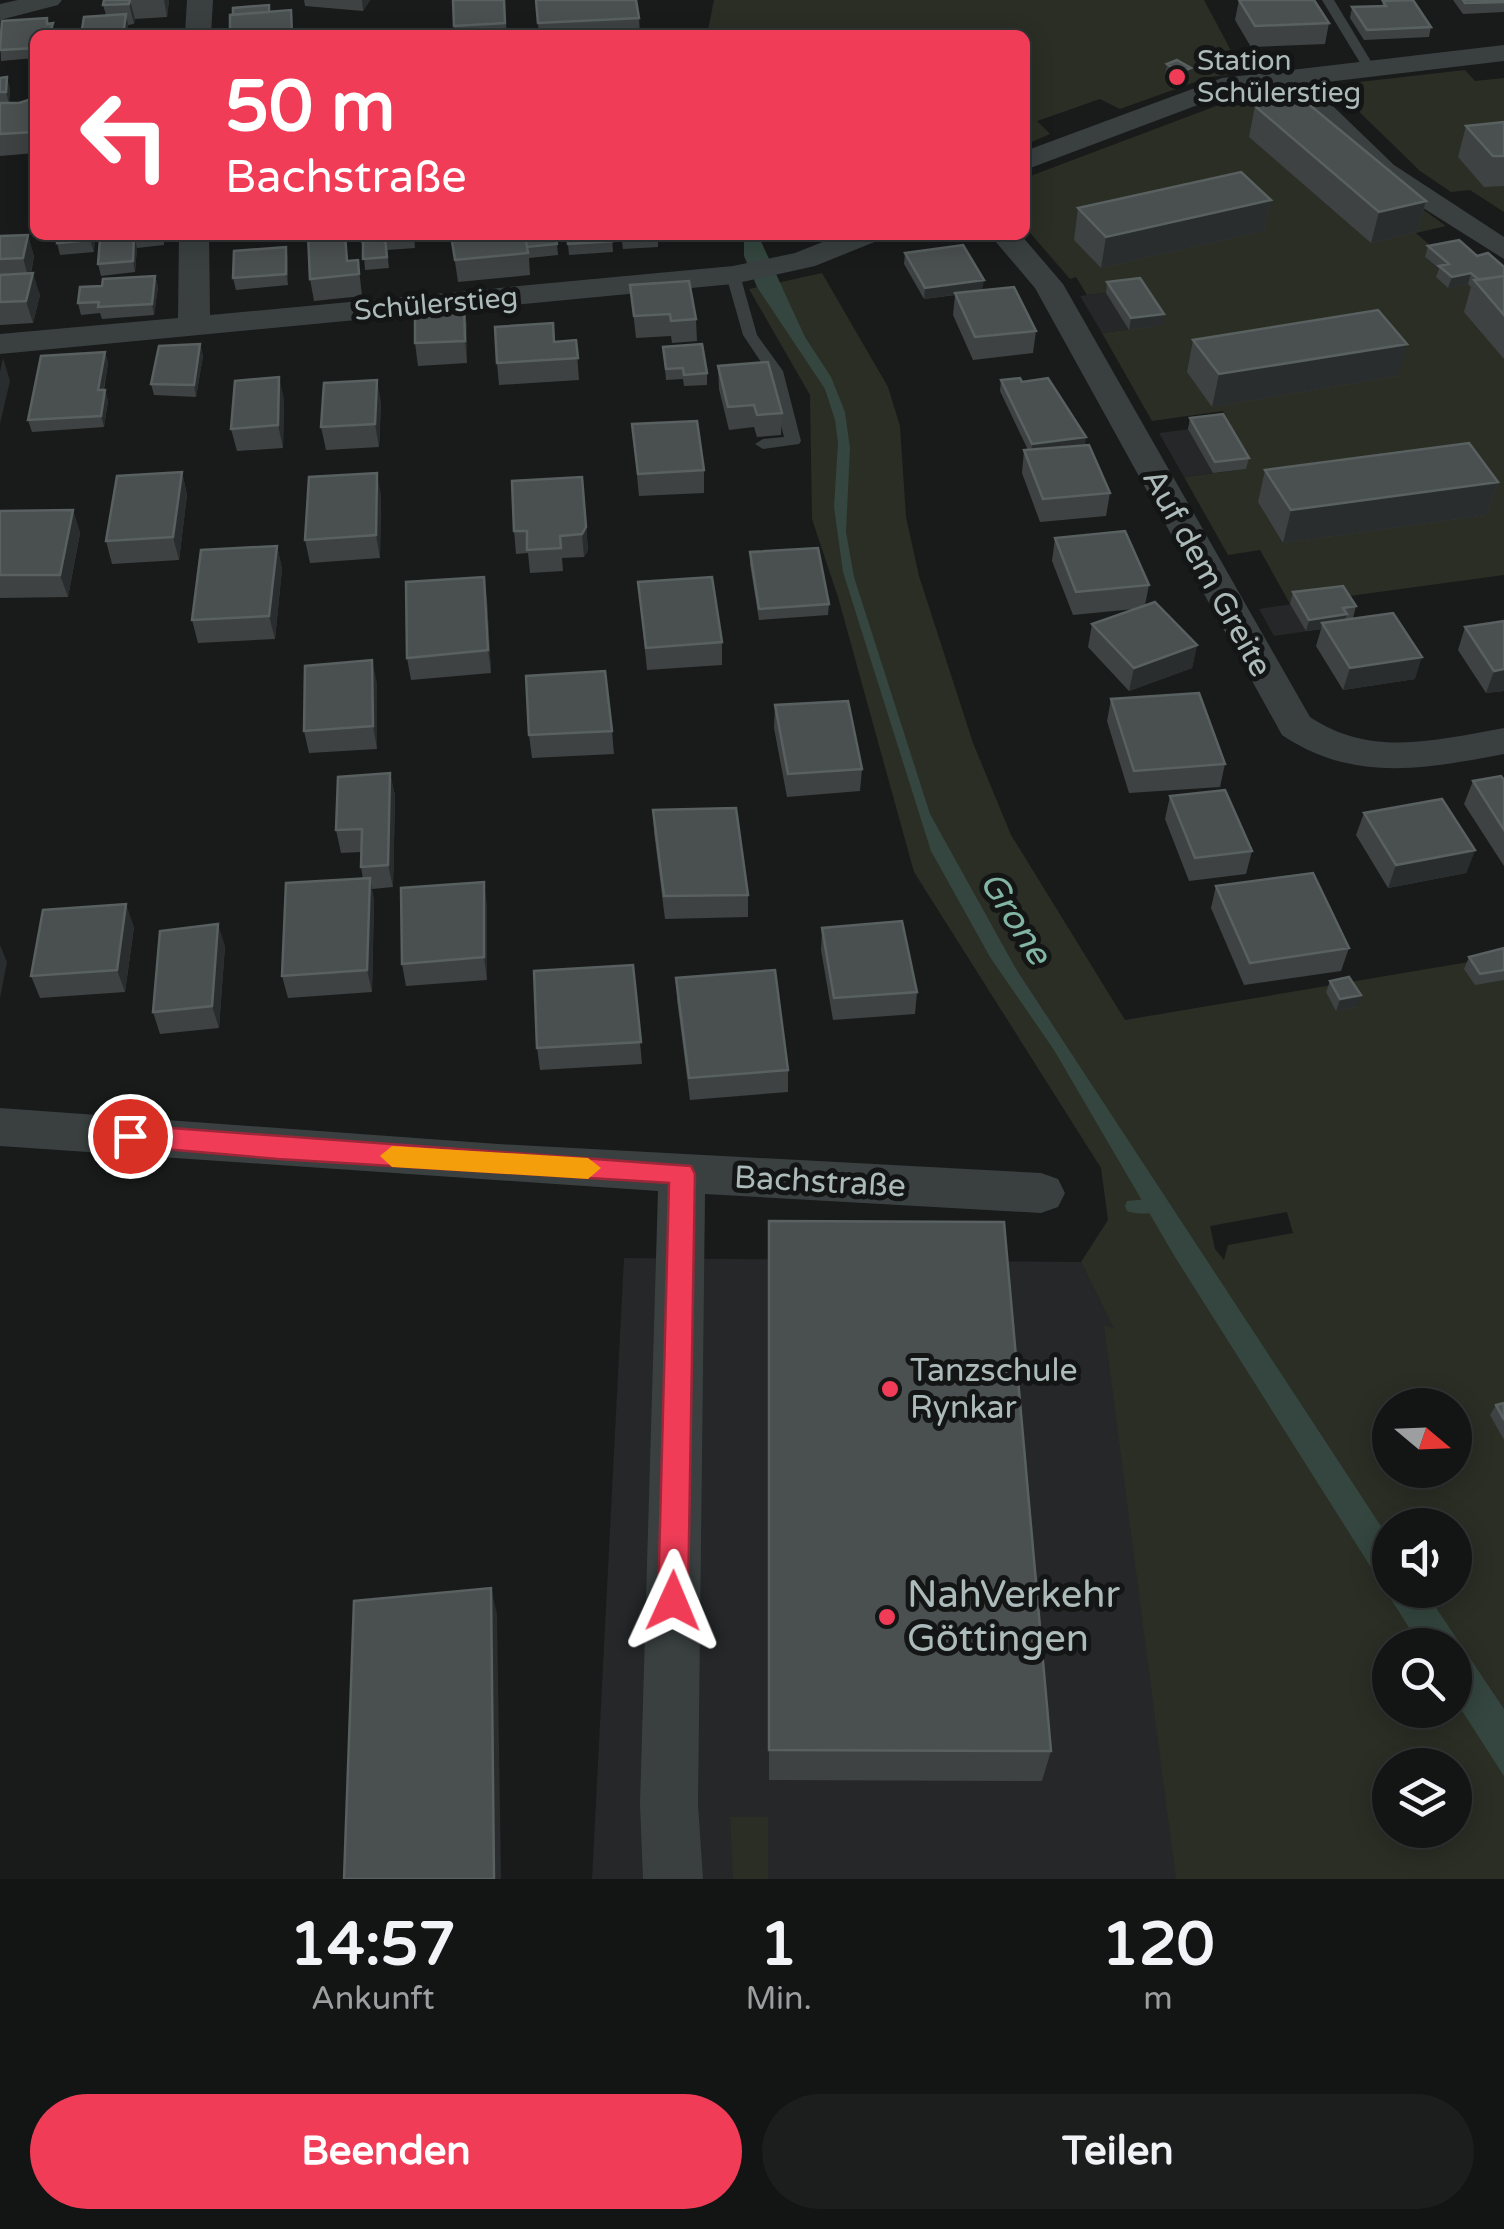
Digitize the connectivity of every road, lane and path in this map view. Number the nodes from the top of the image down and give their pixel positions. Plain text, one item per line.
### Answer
1 (49, 0) edge
2 (200, 0) edge
3 (1328, 0) edge
4 (0, 12) edge
5 (198, 30) edge
6 (1504, 52) edge
7 (1369, 68) junction
8 (1288, 77) junction
9 (1030, 160) edge
10 (194, 240) edge
11 (852, 240) edge
12 (1009, 240) edge
13 (1504, 250) edge
14 (739, 274) junction
15 (194, 325) junction
16 (0, 344) edge
17 (763, 444) dead end
18 (1504, 742) edge
19 (0, 1127) edge
20 (682, 1174) junction
21 (1041, 1193) dead end
22 (672, 1879) edge

1 - 4 street
2 - 5 street
3 - 7 lane
6 - 7 street
7 - 8 street
8 - 9 street
8 - 13 street
10 - 15 street
11 - 14 street, Schülerstieg
12 - 18 street, Auf dem Greite
14 - 15 street, Schülerstieg
14 - 17 lane
15 - 16 street, Schülerstieg
19 - 20 street, Bachstraße
20 - 21 street, Bachstraße
20 - 22 street

